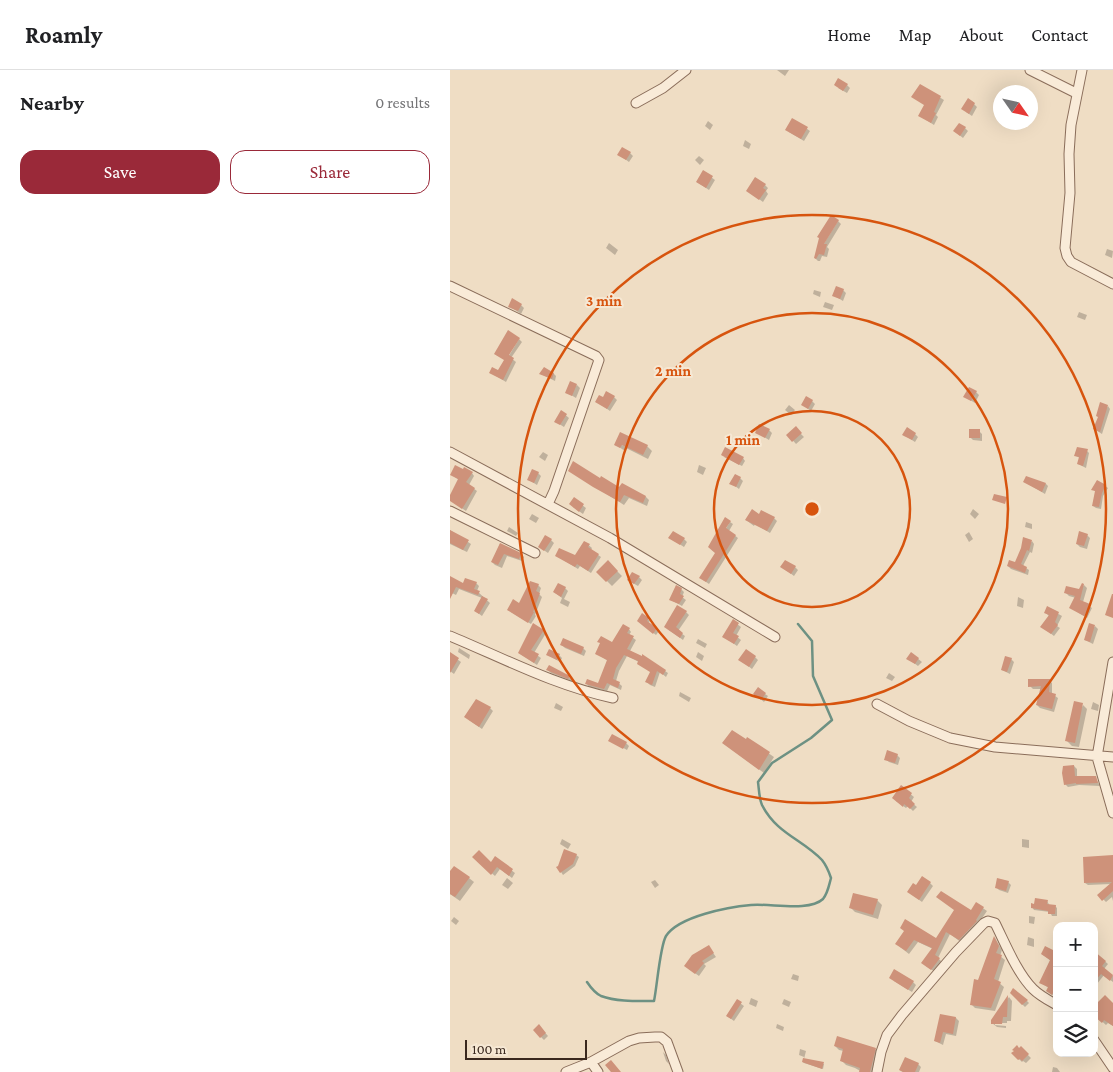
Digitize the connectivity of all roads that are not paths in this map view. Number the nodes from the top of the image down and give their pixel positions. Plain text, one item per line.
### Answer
1 (686, 70) edge
2 (1030, 70) edge
3 (1082, 70) edge
4 (1076, 93) junction
5 (636, 103) dead end
6 (1113, 284) edge
7 (450, 286) edge
8 (450, 452) edge
9 (548, 504) junction
10 (450, 511) edge
11 (535, 553) dead end
12 (450, 636) edge
13 (776, 637) dead end
14 (1113, 662) edge
15 (613, 698) dead end
16 (877, 704) dead end
17 (1097, 757) junction
18 (1113, 757) edge
19 (1113, 813) edge
20 (1053, 1002) edge
21 (1098, 1046) edge
22 (592, 1062) junction
23 (1113, 1068) edge
24 (566, 1072) edge
25 (598, 1072) edge
26 (678, 1072) edge
27 (877, 1072) edge

1 - 5 street
2 - 4 street
3 - 4 street
4 - 6 street
7 - 9 street
8 - 9 street
9 - 13 street
10 - 11 street
12 - 15 street
14 - 17 street
16 - 17 street
17 - 18 street
17 - 19 street
20 - 27 street
21 - 23 street
22 - 24 street
22 - 25 street
22 - 26 street

